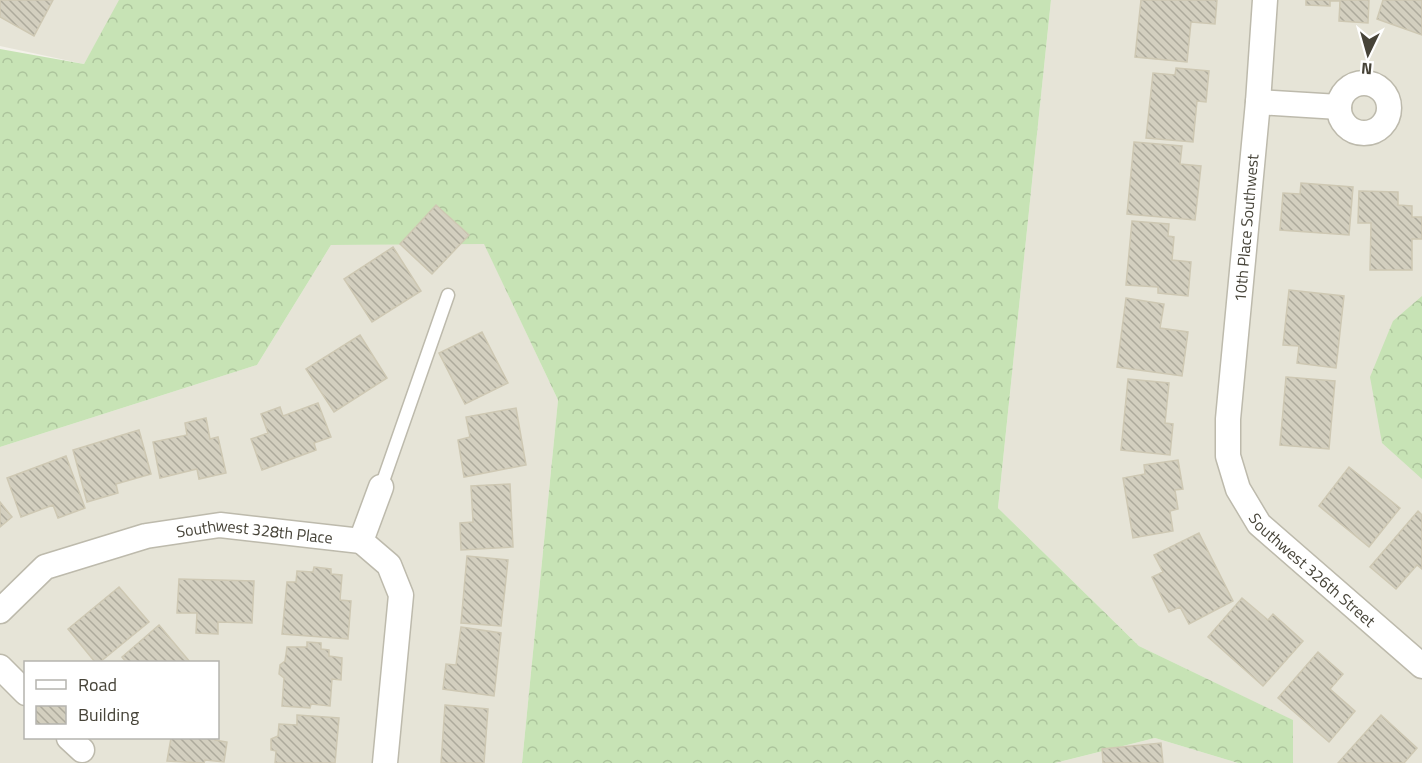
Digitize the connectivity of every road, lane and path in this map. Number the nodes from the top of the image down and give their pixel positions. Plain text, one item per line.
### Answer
1 (1264, 0) edge
2 (1258, 102) junction
3 (1339, 107) dead end
4 (448, 295) dead end
5 (1228, 456) joint
6 (381, 487) joint
7 (361, 541) junction
8 (0, 611) edge
9 (1422, 666) edge
10 (0, 667) edge
11 (24, 691) edge
12 (386, 763) edge

1 - 2 street, 10th Place Southwest
2 - 3 street
2 - 5 street, 10th Place Southwest
4 - 6 lane
5 - 9 street, Southwest 326th Street
6 - 7 street
7 - 8 street, Southwest 328th Place
7 - 12 street
10 - 11 street

